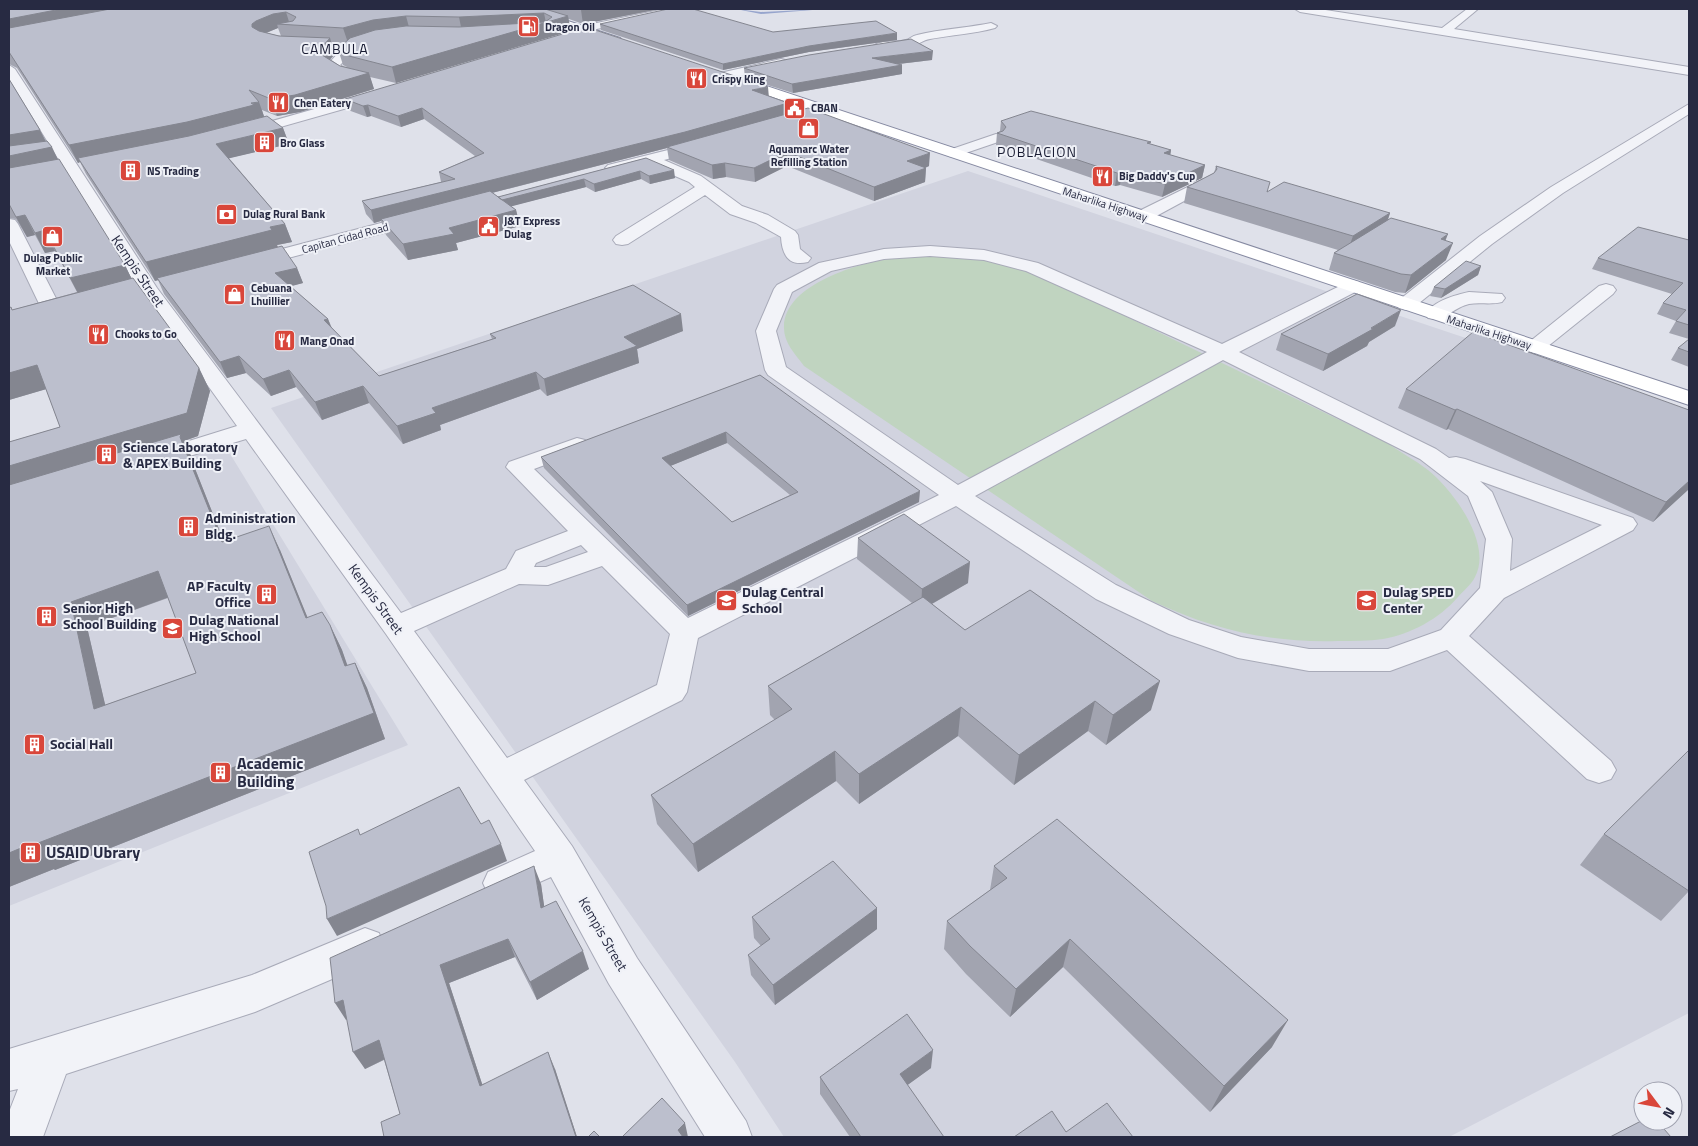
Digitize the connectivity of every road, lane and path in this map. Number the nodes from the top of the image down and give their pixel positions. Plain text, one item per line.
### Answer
1 (521, 9) edge
2 (679, 9) edge
3 (1300, 9) edge
4 (1472, 9) edge
5 (990, 26) dead end
6 (579, 31) junction
7 (1445, 31) junction
8 (551, 32) edge
9 (386, 39) edge
10 (634, 46) edge
11 (330, 48) edge
12 (349, 48) junction
13 (868, 49) edge
14 (793, 61) edge
15 (9, 69) edge
16 (706, 70) edge
17 (1689, 71) edge
18 (724, 76) junction
19 (1689, 108) edge
20 (825, 110) junction
21 (797, 118) edge
22 (996, 138) dead end
23 (224, 139) edge
24 (721, 140) edge
25 (954, 153) junction
26 (649, 159) junction
27 (593, 173) edge
28 (1204, 184) edge
29 (705, 188) junction
30 (434, 214) edge
31 (1143, 216) junction
32 (9, 224) edge
33 (622, 240) dead end
34 (802, 258) dead end
35 (234, 268) edge
36 (1352, 286) junction
37 (1606, 290) dead end
38 (1495, 298) dead end
39 (1406, 304) junction
40 (55, 314) edge
41 (1435, 314) junction
42 (1535, 347) junction
43 (1223, 352) junction
44 (1689, 398) edge
45 (252, 429) junction
46 (601, 436) edge
47 (1428, 454) junction
48 (130, 467) edge
49 (958, 496) junction
50 (585, 534) junction
51 (607, 555) junction
52 (516, 575) junction
53 (1494, 591) junction
54 (396, 627) junction
55 (685, 632) junction
56 (1451, 637) junction
57 (1599, 770) dead end
58 (502, 776) junction
59 (559, 857) junction
60 (468, 898) edge
61 (396, 932) edge
62 (51, 1058) junction
63 (9, 1070) edge
64 (21, 1137) edge
65 (730, 1137) edge

1 - 6 highway
2 - 6 street
3 - 7 street
4 - 7 street
5 - 13 street
6 - 8 street
6 - 10 highway
7 - 17 street
9 - 12 street
11 - 12 street
12 - 23 street
14 - 18 street
15 - 45 street, Kempis Street
16 - 18 highway, Maharlika Highway
18 - 20 highway, Maharlika Highway
19 - 39 street
20 - 21 street
20 - 25 highway, Maharlika Highway
22 - 25 street
24 - 26 street
25 - 31 highway, Maharlika Highway
26 - 27 street
26 - 29 street
28 - 31 street
29 - 33 street
29 - 34 street
30 - 35 street, Capitan Cidad Road
31 - 36 highway, Maharlika Highway
32 - 40 street
36 - 39 highway, Maharlika Highway
36 - 43 street
37 - 42 street
38 - 41 street
39 - 41 highway, Maharlika Highway
41 - 42 highway, Maharlika Highway
42 - 44 highway, Maharlika Highway
43 - 47 street
43 - 49 street
43 - 49 street
45 - 48 street
45 - 54 street, Kempis Street
46 - 50 street
47 - 53 street
47 - 53 street
49 - 55 street
49 - 56 street
50 - 51 street
50 - 52 street
51 - 52 street
51 - 55 street
52 - 54 street
53 - 56 street
54 - 58 street, Kempis Street
55 - 58 street
56 - 57 street
58 - 59 street, Kempis Street
59 - 60 street
59 - 65 street, Kempis Street
61 - 62 street
62 - 63 street
62 - 64 street

